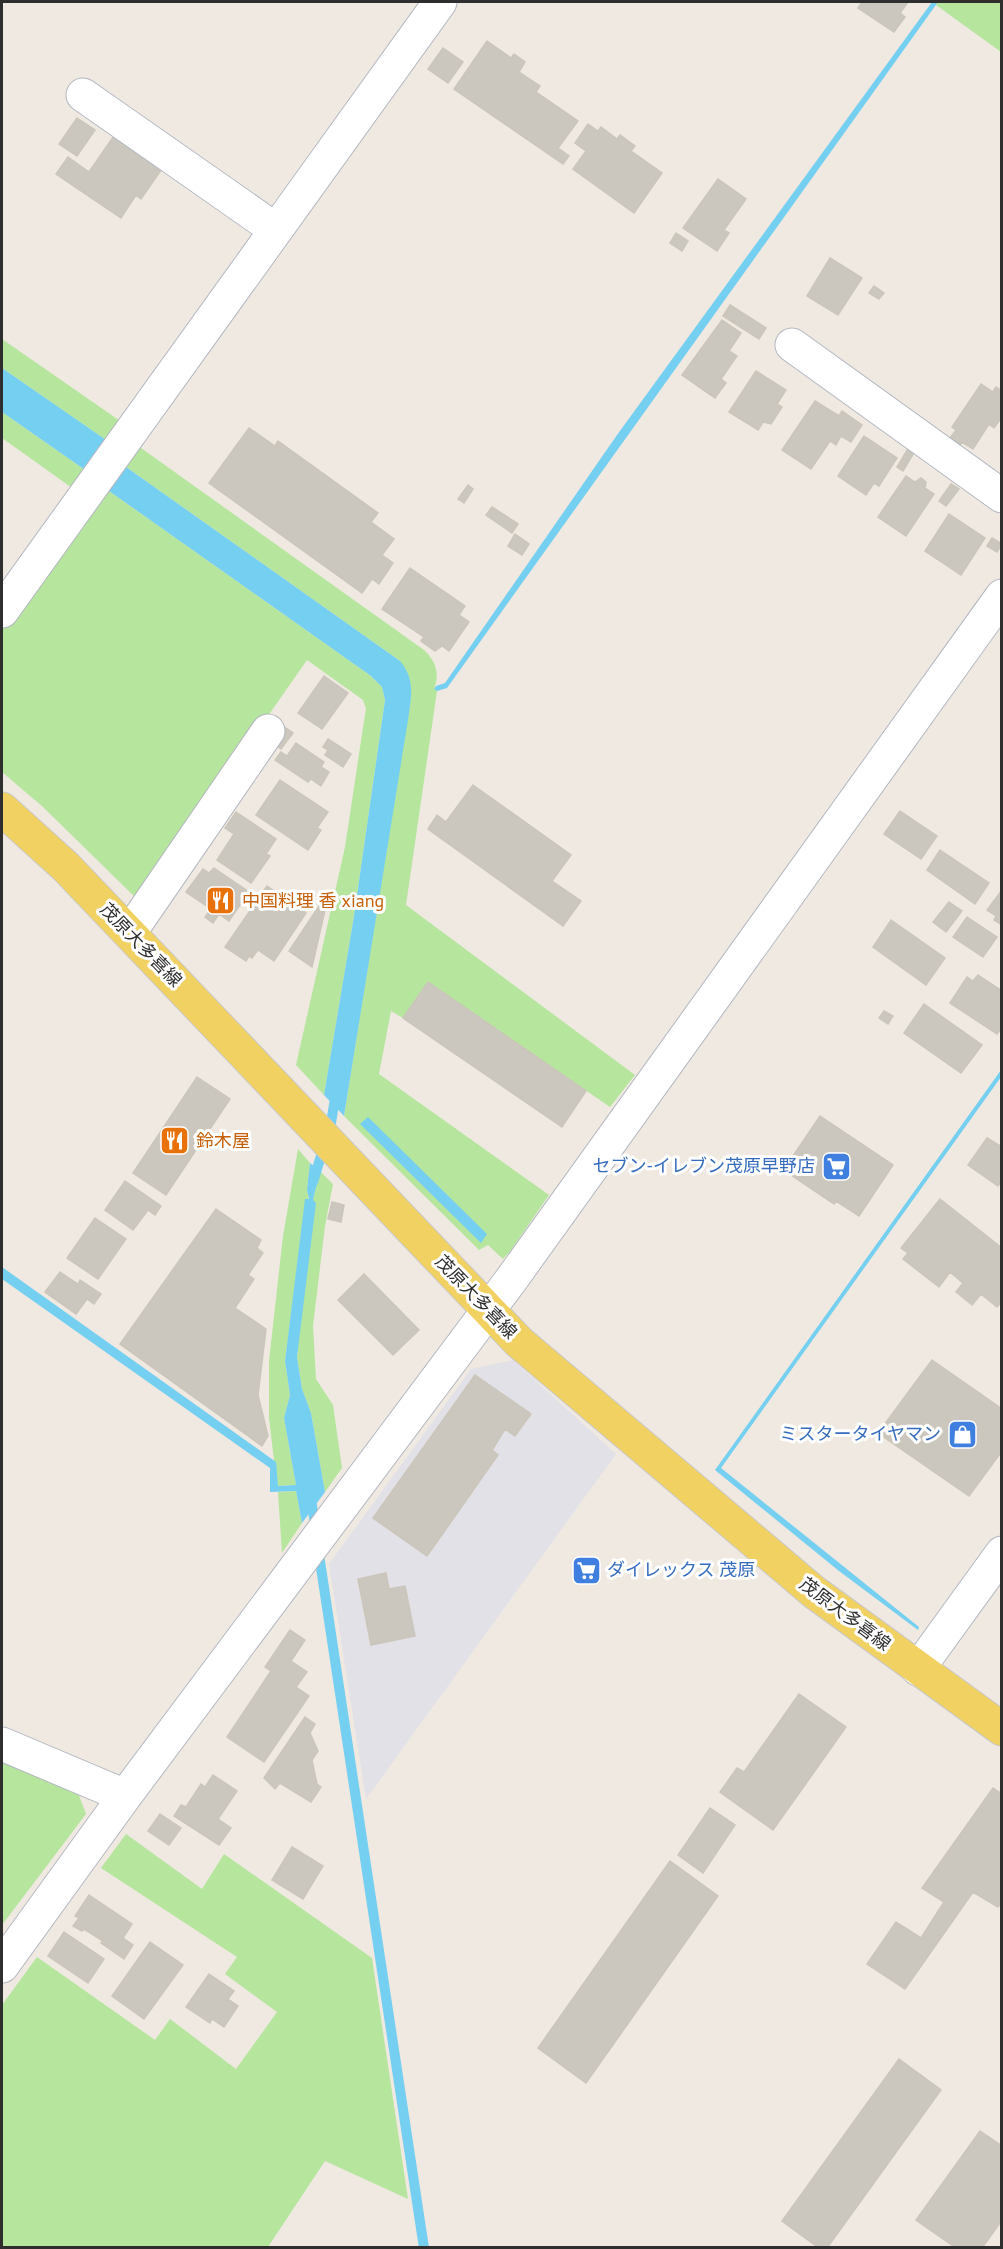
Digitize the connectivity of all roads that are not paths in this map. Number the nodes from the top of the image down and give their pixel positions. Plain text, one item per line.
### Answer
1 (440, 2) edge
2 (82, 95) dead end
3 (276, 230) junction
4 (792, 345) dead end
5 (1002, 496) edge
6 (1002, 596) edge
7 (2, 611) edge
8 (268, 731) dead end
9 (2, 809) edge
10 (130, 932) junction
11 (488, 1311) junction
12 (1002, 1552) edge
13 (918, 1669) junction
14 (1002, 1729) edge
15 (2, 1744) edge
16 (125, 1796) junction
17 (2, 1966) edge

1 - 3 street
2 - 3 street
3 - 7 street
4 - 5 street
6 - 11 street
8 - 10 street
9 - 10 main road, 茂原大多喜線
10 - 11 main road, 茂原大多喜線
11 - 13 main road, 茂原大多喜線
11 - 16 street
12 - 13 street
13 - 14 main road, 茂原大多喜線
15 - 16 street
16 - 17 street

